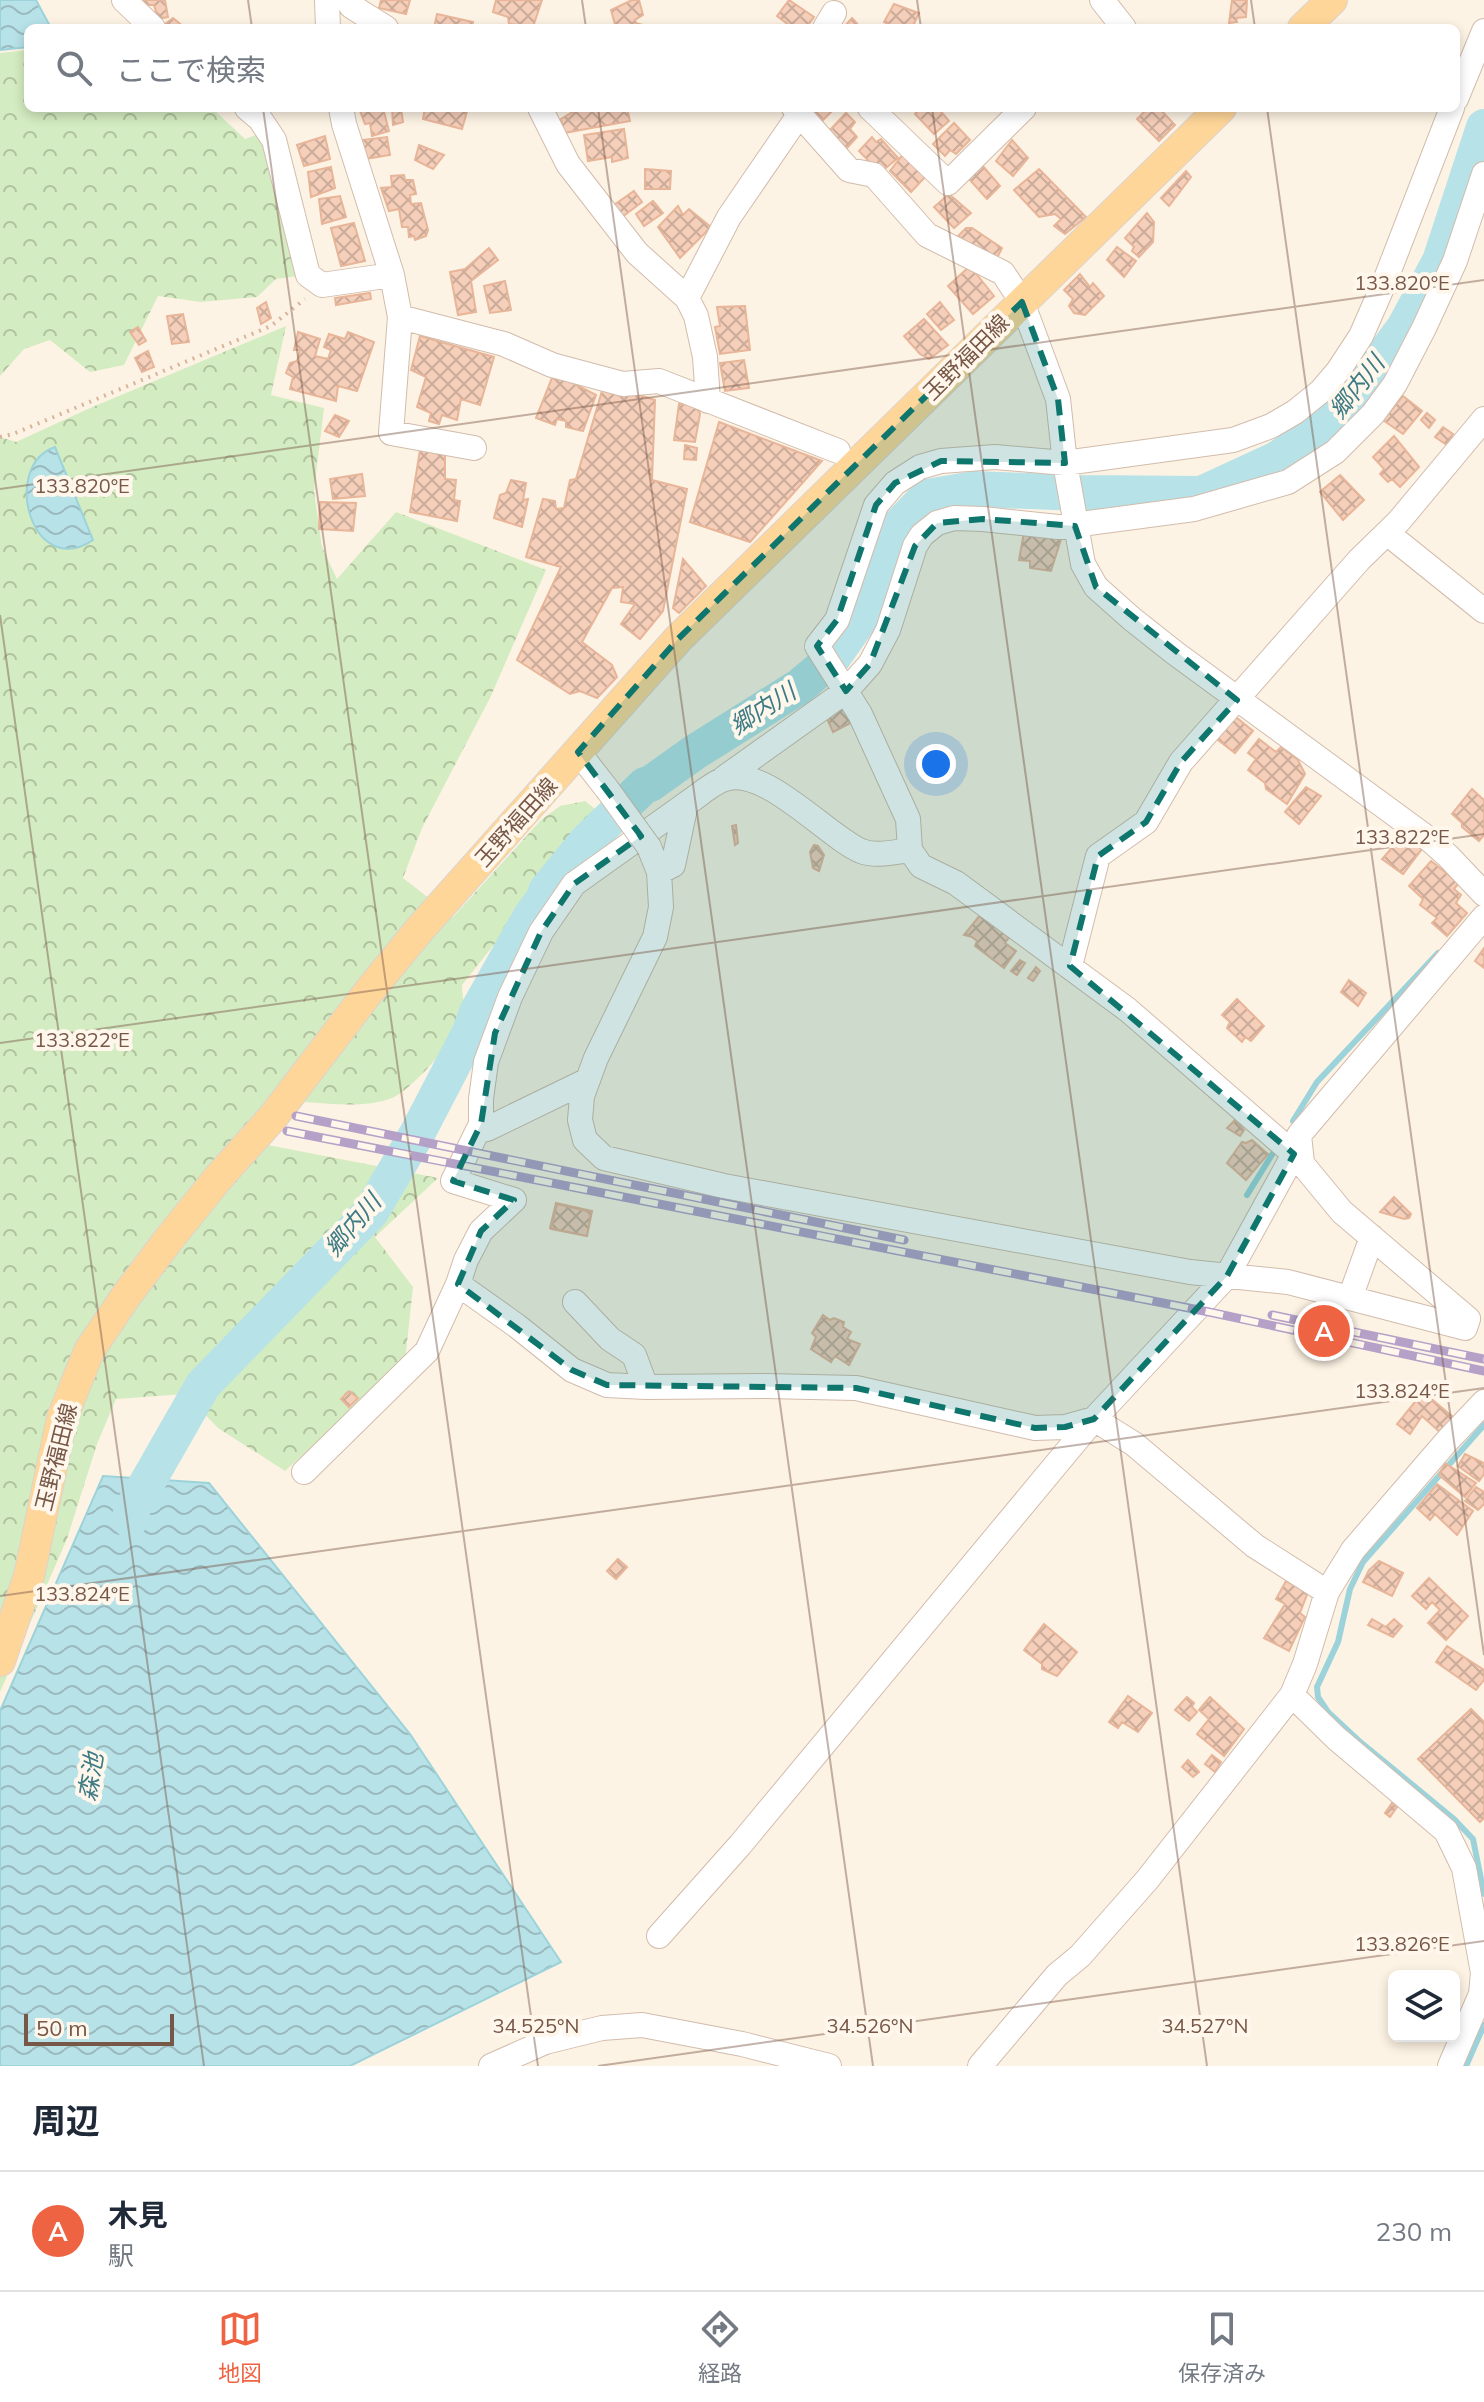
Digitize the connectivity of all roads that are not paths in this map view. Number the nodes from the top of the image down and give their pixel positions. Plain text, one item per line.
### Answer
1 (124, 0) edge
2 (327, 0) edge
3 (348, 0) edge
4 (1332, 0) edge
5 (149, 24) edge
6 (328, 24) edge
7 (380, 24) edge
8 (1307, 24) edge
9 (1484, 31) edge
10 (1460, 89) edge
11 (252, 112) edge
12 (342, 112) edge
13 (542, 112) edge
14 (797, 112) edge
15 (874, 112) edge
16 (1020, 112) edge
17 (1210, 112) edge
18 (1450, 112) edge
19 (1484, 174) edge
20 (392, 275) junction
21 (687, 298) junction
22 (1022, 302) junction
23 (400, 317) junction
24 (708, 401) junction
25 (1484, 419) edge
26 (474, 448) dead end
27 (838, 451) dead end
28 (1066, 467) junction
29 (1074, 520) junction
30 (1387, 533) junction
31 (1484, 611) edge
32 (844, 688) junction
33 (1237, 700) junction
34 (578, 752) junction
35 (753, 758) junction
36 (724, 778) junction
37 (764, 784) junction
38 (686, 804) junction
39 (910, 850) junction
40 (659, 872) junction
41 (1484, 894) edge
42 (1484, 917) edge
43 (1070, 966) junction
44 (588, 1080) junction
45 (481, 1124) junction
46 (1298, 1159) junction
47 (1372, 1237) junction
48 (1227, 1276) junction
49 (458, 1284) junction
50 (1350, 1298) junction
51 (575, 1302) dead end
52 (1475, 1330) edge
53 (646, 1387) junction
54 (1484, 1402) edge
55 (1094, 1419) junction
56 (304, 1472) dead end
57 (1327, 1592) junction
58 (0, 1661) edge
59 (1292, 1695) junction
60 (659, 1936) dead end
61 (1483, 1994) edge
62 (491, 2066) edge
63 (829, 2066) edge
64 (980, 2066) edge
65 (1450, 2066) edge

1 - 5 street
2 - 6 street
3 - 7 street
4 - 8 main road
9 - 10 street
11 - 20 street
12 - 20 street
13 - 21 street
14 - 21 street
14 - 22 street
15 - 16 street
17 - 22 main road, 玉野福田線
18 - 28 street
19 - 29 street
20 - 23 street
21 - 24 street
22 - 28 street
22 - 34 main road, 玉野福田線
23 - 24 street
23 - 26 street
24 - 27 street
25 - 30 street
28 - 29 street
28 - 32 street
29 - 32 street
29 - 33 street
30 - 31 street
30 - 33 street
32 - 35 street
32 - 39 street
33 - 41 street
33 - 43 street
34 - 40 street, bridge
34 - 58 main road, 玉野福田線
35 - 36 street
35 - 37 street
36 - 37 street
36 - 38 street
37 - 39 street
38 - 40 street
38 - 45 street
39 - 43 street
40 - 44 street
42 - 46 street
43 - 46 street
44 - 45 street
44 - 48 street
45 - 49 street
46 - 47 street
46 - 48 street
47 - 50 street
47 - 52 street
48 - 50 street
48 - 55 street
49 - 53 street
49 - 56 street
50 - 52 street
51 - 53 street
53 - 55 street
54 - 57 street
55 - 57 street
55 - 60 street
57 - 59 street
59 - 61 street
59 - 64 street
61 - 65 street
62 - 63 street

